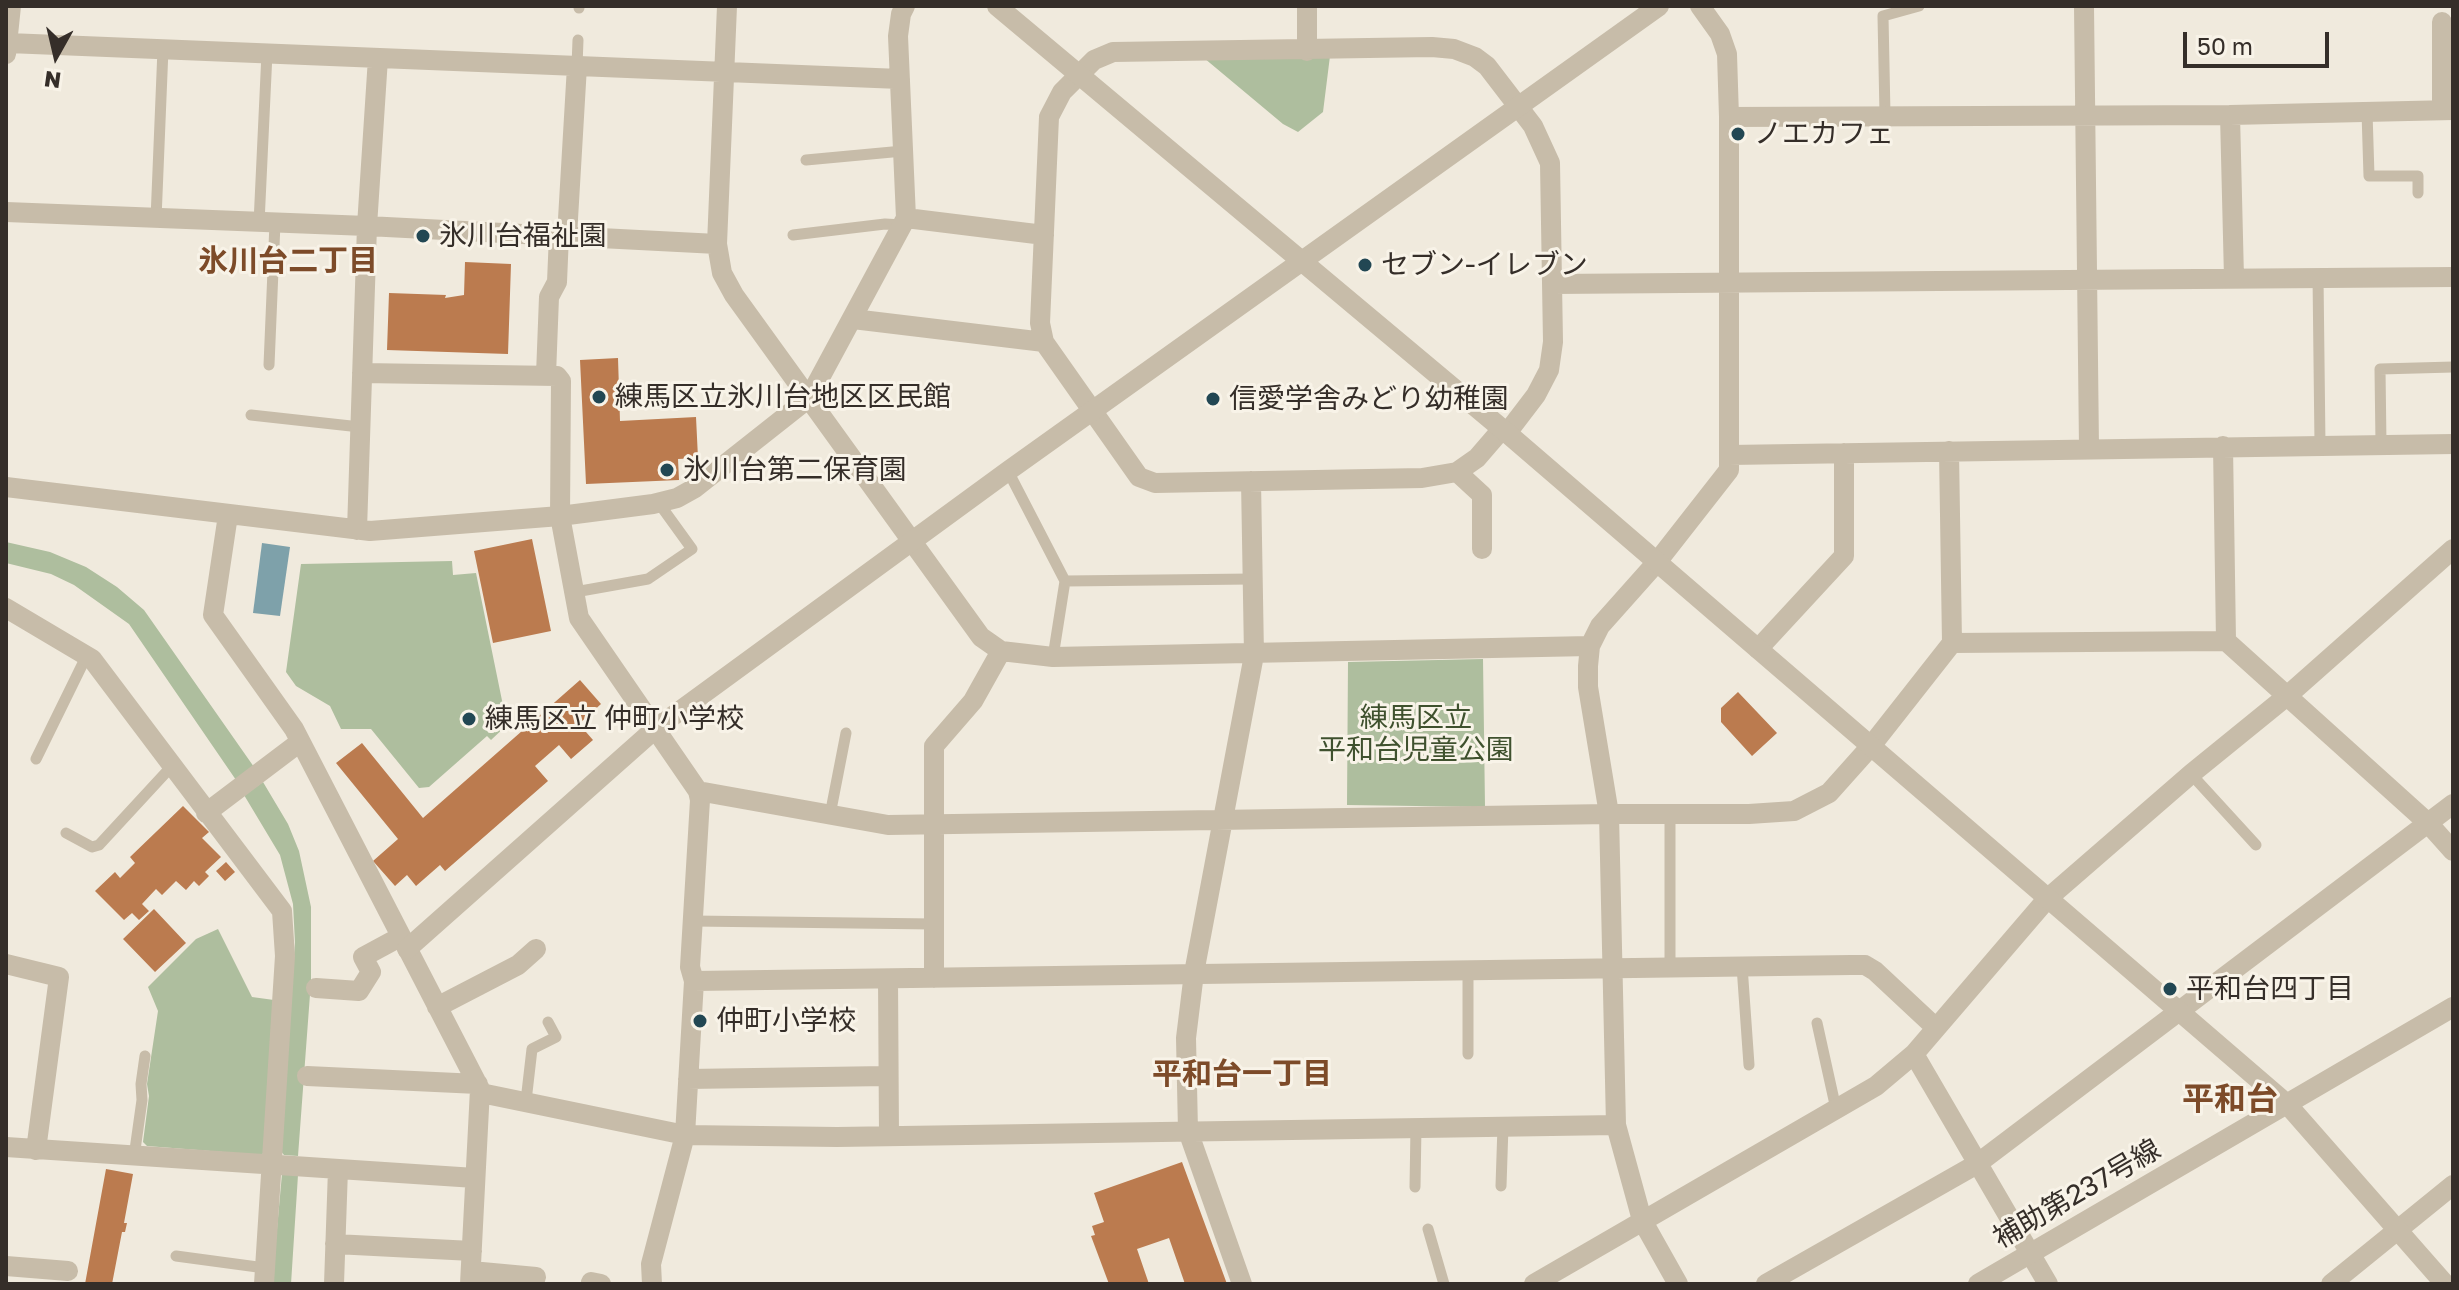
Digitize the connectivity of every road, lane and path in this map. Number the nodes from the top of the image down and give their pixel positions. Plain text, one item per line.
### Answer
1 (11, 6) edge
2 (727, 6) edge
3 (905, 6) edge
4 (997, 6) edge
5 (1307, 6) edge
6 (1659, 6) edge
7 (1700, 6) edge
8 (1919, 6) edge
9 (2084, 6) edge
10 (2442, 22) dead end
11 (578, 40) dead end
12 (7, 49) edge
13 (163, 49) junction
14 (1307, 51) junction
15 (267, 53) junction
16 (378, 58) junction
17 (577, 66) junction
18 (724, 72) junction
19 (1079, 74) junction
20 (900, 79) junction
21 (1517, 106) junction
22 (2448, 110) edge
23 (2367, 112) junction
24 (2084, 114) junction
25 (1885, 115) junction
26 (2230, 115) junction
27 (1729, 117) junction
28 (903, 151) junction
29 (806, 160) dead end
30 (2418, 193) dead end
31 (6, 212) edge
32 (156, 219) junction
33 (905, 221) junction
34 (267, 223) junction
35 (367, 226) junction
36 (793, 235) dead end
37 (1044, 235) junction
38 (563, 236) junction
39 (717, 244) junction
40 (1303, 260) junction
41 (2318, 276) junction
42 (2453, 277) edge
43 (2088, 278) junction
44 (2234, 278) junction
45 (1730, 282) junction
46 (1553, 284) junction
47 (853, 319) junction
48 (1044, 342) junction
49 (269, 365) dead end
50 (2453, 367) edge
51 (362, 373) junction
52 (546, 375) junction
53 (809, 398) junction
54 (1094, 411) junction
55 (251, 415) dead end
56 (360, 427) junction
57 (1504, 431) junction
58 (2381, 444) junction
59 (2453, 444) edge
60 (2320, 445) junction
61 (2223, 446) junction
62 (2089, 448) junction
63 (1949, 451) junction
64 (1844, 453) junction
65 (1729, 455) junction
66 (1008, 471) junction
67 (1457, 472) junction
68 (1251, 481) junction
69 (6, 487) edge
70 (658, 502) junction
71 (228, 515) junction
72 (560, 516) junction
73 (357, 530) junction
74 (911, 541) junction
75 (1482, 549) dead end
76 (2453, 549) edge
77 (1657, 562) junction
78 (1252, 579) junction
79 (1065, 581) junction
80 (575, 592) junction
81 (6, 608) edge
82 (2226, 641) junction
83 (1952, 643) junction
84 (1590, 646) junction
85 (1758, 649) junction
86 (1001, 651) junction
87 (87, 655) junction
88 (1254, 655) junction
89 (1053, 657) junction
90 (2287, 696) junction
91 (655, 729) junction
92 (846, 733) dead end
93 (300, 742) junction
94 (1871, 746) junction
95 (36, 759) dead end
96 (171, 767) junction
97 (2191, 774) junction
98 (698, 791) junction
99 (2453, 804) edge
100 (206, 813) junction
101 (1609, 814) junction
102 (830, 815) junction
103 (1670, 815) junction
104 (1224, 822) junction
105 (2428, 823) junction
106 (933, 825) junction
107 (66, 833) dead end
108 (2256, 845) dead end
109 (2453, 851) edge
110 (2047, 899) junction
111 (693, 921) junction
112 (934, 924) junction
113 (404, 943) junction
114 (536, 949) dead end
115 (6, 964) edge
116 (1742, 966) junction
117 (1670, 967) junction
118 (1612, 969) junction
119 (1468, 971) junction
120 (1194, 973) junction
121 (934, 978) junction
122 (888, 979) junction
123 (694, 981) junction
124 (316, 988) dead end
125 (437, 1007) junction
126 (2453, 1007) edge
127 (2180, 1012) junction
128 (548, 1022) dead end
129 (1817, 1023) dead end
130 (1935, 1027) junction
131 (1468, 1054) dead end
132 (1914, 1054) junction
133 (145, 1056) dead end
134 (1749, 1065) dead end
135 (307, 1076) dead end
136 (887, 1076) junction
137 (688, 1079) junction
138 (479, 1089) junction
139 (526, 1101) junction
140 (2287, 1104) junction
141 (1836, 1109) junction
142 (1616, 1125) junction
143 (1503, 1126) junction
144 (1416, 1127) junction
145 (1188, 1131) junction
146 (685, 1135) junction
147 (889, 1135) junction
148 (6, 1147) edge
149 (36, 1150) junction
150 (134, 1157) junction
151 (1977, 1164) junction
152 (272, 1167) junction
153 (338, 1169) junction
154 (475, 1178) junction
155 (2453, 1185) edge
156 (1501, 1186) dead end
157 (1415, 1187) dead end
158 (1642, 1220) junction
159 (1428, 1229) dead end
160 (2399, 1231) junction
161 (335, 1244) junction
162 (2031, 1254) junction
163 (176, 1256) dead end
164 (6, 1266) edge
165 (471, 1269) edge
166 (68, 1271) dead end
167 (264, 1276) edge
168 (536, 1277) dead end
169 (334, 1284) edge
170 (652, 1284) edge
171 (1242, 1284) edge
172 (1444, 1284) edge
173 (1534, 1284) edge
174 (1678, 1284) edge
175 (1766, 1284) edge
176 (1978, 1284) edge
177 (2048, 1284) edge
178 (2331, 1284) edge
179 (2445, 1284) edge

1 - 12 street
2 - 18 street
3 - 20 street
4 - 19 street
5 - 14 street
6 - 21 street
7 - 27 street
8 - 25 lane
9 - 24 street
10 - 22 street
11 - 17 lane
12 - 13 street
13 - 15 street
13 - 32 lane
14 - 19 street
14 - 21 street
15 - 16 street
15 - 34 lane
16 - 17 street
16 - 35 street
17 - 18 street
17 - 38 street
18 - 20 street
18 - 39 street
19 - 37 street
19 - 40 street
20 - 28 street
21 - 40 street
21 - 46 street
22 - 23 street
23 - 26 street
23 - 30 lane
24 - 25 street
24 - 26 street
24 - 43 street
25 - 27 street
26 - 44 street
27 - 45 street
28 - 29 lane
28 - 33 street
31 - 32 street
32 - 34 street
33 - 36 lane
33 - 37 street
33 - 47 street
34 - 35 street
34 - 49 lane
35 - 38 street
35 - 51 street
37 - 48 street
38 - 39 street
38 - 52 street
39 - 53 street
40 - 54 street
40 - 57 street
41 - 42 street
41 - 44 street
41 - 60 lane
43 - 44 street
43 - 45 street
43 - 62 street
45 - 46 street
45 - 65 street
46 - 57 street
47 - 48 street
47 - 53 street
48 - 54 street
50 - 58 lane
51 - 52 street
51 - 56 street
52 - 72 street
53 - 70 street
53 - 74 street
54 - 66 street
54 - 68 street
55 - 56 lane
56 - 73 street
57 - 67 street
57 - 77 street
58 - 59 street
58 - 60 street
60 - 61 street
61 - 62 street
61 - 82 street
62 - 63 street
63 - 64 street
63 - 83 street
64 - 65 street
64 - 85 street
65 - 77 street
66 - 74 street
66 - 79 lane
67 - 68 street
67 - 75 street
68 - 78 street
69 - 71 street
70 - 72 street
70 - 80 lane
71 - 73 street
71 - 93 street
72 - 73 street
72 - 80 street
74 - 86 street
74 - 91 street
76 - 90 street
77 - 84 street
77 - 85 street
78 - 79 lane
78 - 88 street
79 - 89 lane
80 - 91 street
81 - 87 street
82 - 83 street
82 - 90 street
83 - 94 street
84 - 88 street
84 - 101 street
85 - 94 street
86 - 89 street
86 - 106 street
87 - 95 lane
87 - 96 street
88 - 89 street
88 - 104 street
90 - 97 street
90 - 105 street
91 - 98 street
91 - 113 street
92 - 102 lane
93 - 100 street
93 - 113 street
94 - 103 street
94 - 110 street
96 - 100 street
96 - 107 lane
97 - 108 lane
97 - 110 street
98 - 102 street
98 - 111 street
99 - 105 street
100 - 152 street
101 - 103 street
101 - 104 street
101 - 118 street
102 - 106 street
103 - 117 lane
104 - 106 street
104 - 120 street
105 - 109 street
105 - 127 street
106 - 112 street
110 - 127 street
110 - 130 street
111 - 112 lane
111 - 123 street
112 - 121 street
113 - 124 street
113 - 125 street
114 - 125 street
115 - 149 street
116 - 117 street
116 - 130 street
116 - 134 lane
117 - 118 street
118 - 119 street
118 - 142 street
119 - 120 street
119 - 131 lane
120 - 121 street
120 - 145 street
121 - 122 street
122 - 123 street
122 - 136 street
123 - 137 street
125 - 138 street
126 - 140 street, 補助第237号線
127 - 140 street
127 - 151 street
128 - 139 lane
129 - 141 lane
130 - 132 street
132 - 141 street
132 - 151 street
133 - 150 lane
135 - 138 street
136 - 137 street
136 - 147 street
137 - 146 street
138 - 139 street
138 - 154 street
139 - 146 street
140 - 160 street
140 - 162 street, 補助第237号線
141 - 158 street
142 - 143 street
142 - 158 street
143 - 144 street
143 - 156 lane
144 - 145 street
144 - 157 lane
145 - 147 street
145 - 171 street
146 - 147 street
146 - 170 street
148 - 149 street
149 - 150 street
150 - 152 street
151 - 162 street
151 - 175 street
152 - 153 street
152 - 167 street
153 - 154 street
153 - 161 street
154 - 165 street
155 - 160 street
158 - 173 street
158 - 174 street
159 - 172 lane
160 - 178 street
160 - 179 street
161 - 165 street
161 - 169 street
162 - 176 street, 補助第237号線
162 - 177 street
163 - 167 lane
164 - 166 street
165 - 168 street

